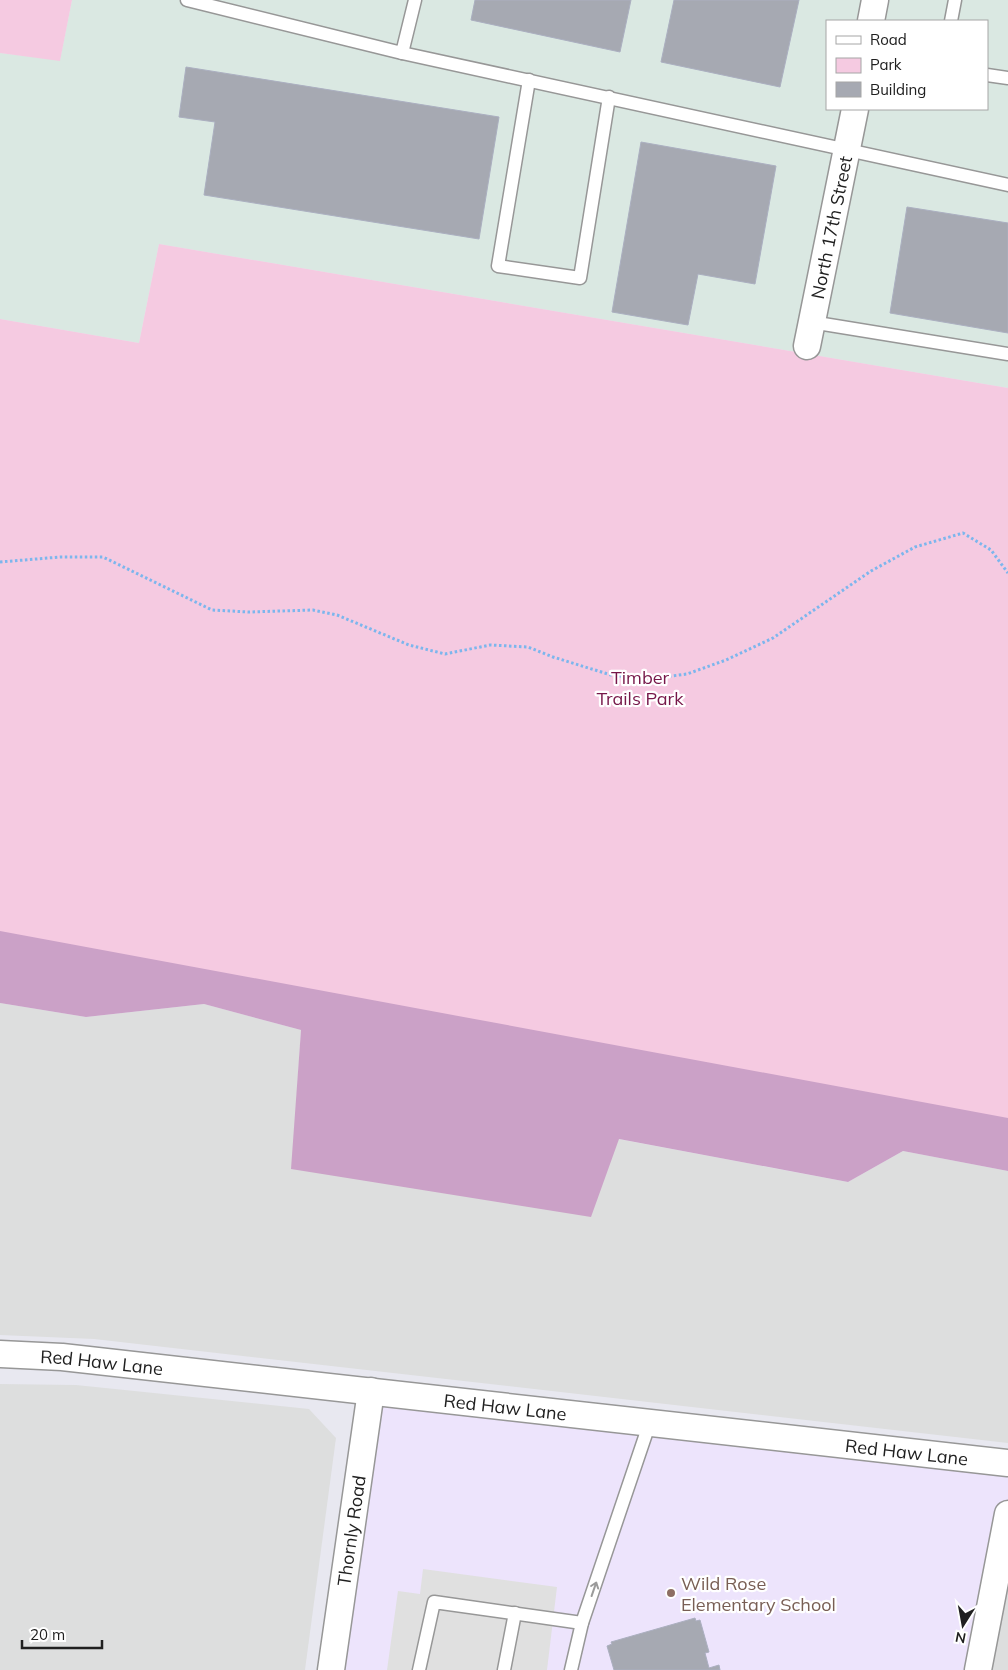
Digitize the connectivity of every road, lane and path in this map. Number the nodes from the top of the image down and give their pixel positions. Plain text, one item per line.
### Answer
1 (187, 0) edge
2 (415, 0) edge
3 (875, 0) edge
4 (955, 0) edge
5 (871, 20) edge
6 (951, 20) edge
7 (402, 53) junction
8 (988, 75) edge
9 (1008, 78) edge
10 (529, 80) junction
11 (609, 97) junction
12 (855, 110) edge
13 (848, 149) junction
14 (1008, 185) edge
15 (809, 334) joint
16 (1008, 354) edge
17 (0, 562) edge
18 (1008, 574) edge
19 (0, 1354) edge
20 (371, 1391) junction
21 (650, 1422) junction
22 (1008, 1463) edge
23 (1008, 1514) edge
24 (515, 1613) junction
25 (582, 1623) junction
26 (331, 1670) edge
27 (419, 1670) edge
28 (504, 1670) edge
29 (571, 1670) edge
30 (978, 1670) edge

1 - 7 lane
2 - 7 lane
3 - 5 street
4 - 6 lane
7 - 10 lane
8 - 9 lane
10 - 11 lane
10 - 11 lane
11 - 13 lane
12 - 13 street, North 17th Street
13 - 14 lane
13 - 15 street, North 17th Street
15 - 16 lane
17 - 18 path
19 - 20 street, Red Haw Lane
20 - 21 street, Red Haw Lane
20 - 26 street, Thornly Road
21 - 22 street, Red Haw Lane
25 -> 21 lane
23 - 30 street
24 - 25 lane
24 - 27 lane
24 - 28 lane
25 - 29 lane

